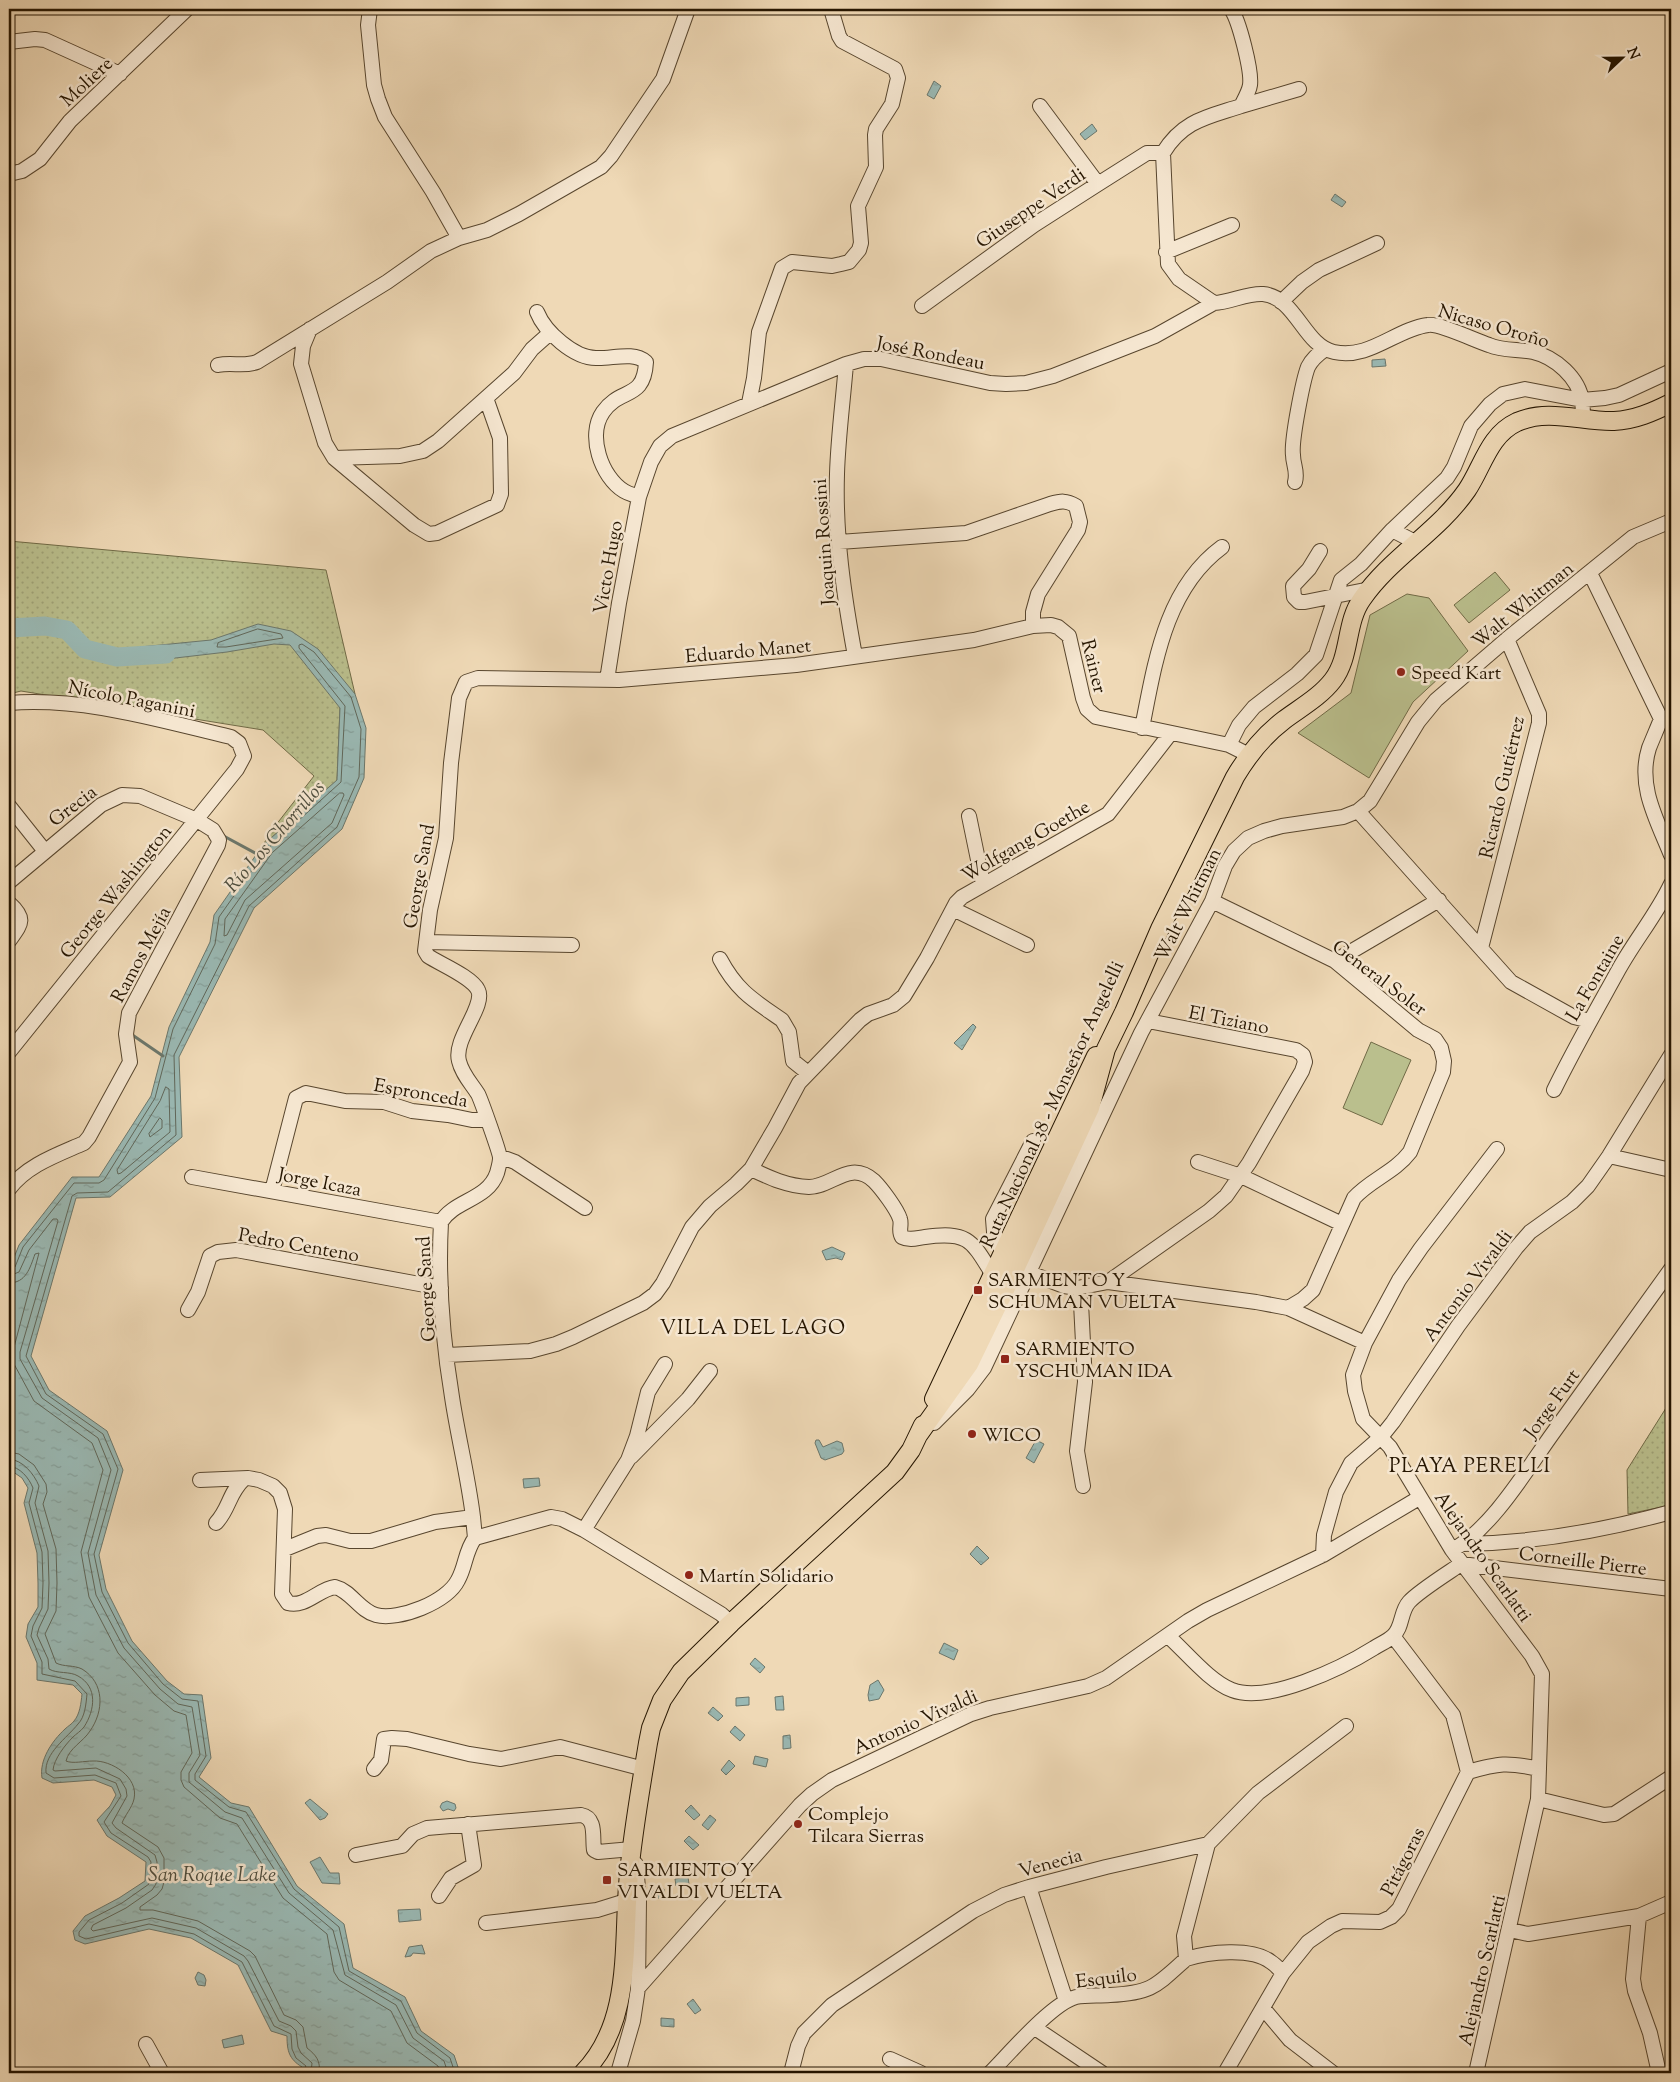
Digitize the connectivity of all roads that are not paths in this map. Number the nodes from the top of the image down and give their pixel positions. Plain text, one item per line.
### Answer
1 (187, 9) edge
2 (370, 9) edge
3 (688, 9) edge
4 (832, 9) edge
5 (1231, 9) edge
6 (9, 42) edge
7 (120, 74) junction
8 (1299, 90) dead end
9 (1040, 106) dead end
10 (1241, 106) junction
11 (1163, 153) junction
12 (9, 174) edge
13 (1098, 184) junction
14 (1232, 225) dead end
15 (459, 238) junction
16 (1377, 243) dead end
17 (1166, 252) junction
18 (1281, 302) junction
19 (1214, 303) junction
20 (922, 306) dead end
21 (537, 312) dead end
22 (310, 329) junction
23 (550, 333) junction
24 (1324, 350) junction
25 (846, 364) junction
26 (218, 365) dead end
27 (1671, 371) edge
28 (486, 398) junction
29 (1582, 400) junction
30 (749, 403) junction
31 (1671, 403) edge
32 (1583, 420) junction
33 (334, 458) junction
34 (651, 462) joint
35 (1295, 482) dead end
36 (639, 497) junction
37 (1671, 521) edge
38 (1392, 530) junction
39 (838, 542) junction
40 (1416, 544) junction
41 (1222, 546) dead end
42 (1320, 551) dead end
43 (1590, 573) junction
44 (1370, 589) junction
45 (1335, 596) junction
46 (1033, 626) junction
47 (1507, 639) junction
48 (855, 656) junction
49 (607, 680) junction
50 (466, 682) joint
51 (9, 703) edge
52 (1666, 719) edge
53 (1142, 728) junction
54 (1170, 734) junction
55 (1229, 745) junction
56 (242, 750) joint
57 (1248, 755) junction
58 (9, 806) edge
59 (1358, 811) junction
60 (969, 816) dead end
61 (197, 820) junction
62 (44, 850) junction
63 (1671, 855) edge
64 (9, 882) edge
65 (983, 884) junction
66 (1671, 884) edge
67 (1439, 900) junction
68 (1212, 901) junction
69 (9, 903) edge
70 (953, 909) junction
71 (1160, 929) junction
72 (9, 941) edge
73 (426, 942) junction
74 (572, 945) dead end
75 (1027, 945) dead end
76 (1481, 948) junction
77 (720, 959) dead end
78 (1335, 961) junction
79 (1590, 1021) junction
80 (1118, 1023) junction
81 (1144, 1027) junction
82 (9, 1052) edge
83 (1671, 1055) edge
84 (808, 1073) junction
85 (1554, 1090) dead end
86 (486, 1120) junction
87 (1059, 1133) junction
88 (1032, 1140) dead end
89 (1497, 1150) dead end
90 (1609, 1156) junction
91 (500, 1158) junction
92 (1198, 1162) dead end
93 (751, 1169) junction
94 (1671, 1170) edge
95 (1241, 1176) junction
96 (192, 1177) dead end
97 (9, 1189) edge
98 (272, 1191) junction
99 (585, 1208) dead end
100 (441, 1222) junction
101 (1342, 1224) junction
102 (1003, 1254) junction
103 (1671, 1269) edge
104 (1022, 1271) junction
105 (993, 1275) junction
106 (1108, 1282) junction
107 (441, 1288) junction
108 (1077, 1288) junction
109 (1288, 1308) junction
110 (188, 1310) dead end
111 (1365, 1343) junction
112 (447, 1355) junction
113 (665, 1364) dead end
114 (710, 1371) dead end
115 (1381, 1436) junction
116 (918, 1437) junction
117 (628, 1460) junction
118 (244, 1478) junction
119 (200, 1480) dead end
120 (1084, 1486) dead end
121 (1420, 1498) junction
122 (1671, 1512) edge
123 (474, 1517) junction
124 (216, 1523) dead end
125 (584, 1530) junction
126 (475, 1538) junction
127 (1457, 1547) junction
128 (285, 1549) junction
129 (1323, 1555) junction
130 (1461, 1564) junction
131 (1671, 1589) edge
132 (731, 1623) junction
133 (1168, 1636) junction
134 (1393, 1636) junction
135 (1346, 1726) dead end
136 (1539, 1768) junction
137 (374, 1769) dead end
138 (644, 1770) junction
139 (1468, 1772) junction
140 (1671, 1776) edge
141 (1538, 1799) junction
142 (468, 1824) junction
143 (633, 1844) junction
144 (1208, 1844) junction
145 (356, 1855) dead end
146 (1029, 1887) junction
147 (439, 1896) dead end
148 (626, 1901) junction
149 (1671, 1902) edge
150 (1639, 1916) junction
151 (486, 1923) dead end
152 (1510, 1930) junction
153 (1186, 1959) junction
154 (1283, 1973) junction
155 (638, 1988) junction
156 (1066, 2001) junction
157 (1263, 2008) junction
158 (1035, 2028) junction
159 (146, 2044) dead end
160 (890, 2059) dead end
161 (162, 2073) edge
162 (583, 2073) edge
163 (618, 2073) edge
164 (791, 2073) edge
165 (920, 2073) edge
166 (990, 2073) edge
167 (1102, 2073) edge
168 (1225, 2073) edge
169 (1333, 2073) edge
170 (1476, 2073) edge
171 (1659, 2073) edge

1 - 7 street, Moliere
2 - 15 street
3 - 15 street
4 - 30 street
5 - 10 street
6 - 7 street
7 - 12 street, Moliere
8 - 10 street
9 - 13 street
10 - 11 street
11 - 13 street, Giuseppe Verdi
11 - 17 street
13 - 20 street, Giuseppe Verdi
14 - 17 street
15 - 22 street
16 - 18 street
17 - 19 street
18 - 19 street
18 - 24 street
19 - 25 street, José Rondeau
21 - 23 street
22 - 26 street
22 - 33 street
23 - 28 street
23 - 36 street
24 - 29 street, Nicaso Oroño
24 - 35 street
25 - 30 street, José Rondeau
25 - 39 street, Joaquin Rossini
27 - 29 street
28 - 33 street
28 - 33 street
29 - 32 street, Nicaso Oroño
29 - 38 street
30 - 34 street, José Rondeau
31 - 32 main road, Ruta Nacional 38 - Monseñor Angelelli
32 - 40 main road, Ruta Nacional 38 - Monseñor Angelelli
34 - 36 street, Victo Hugo
36 - 49 street, Victo Hugo
37 - 43 street, Walt Whitman
38 - 40 street
38 - 45 street
39 - 46 street
39 - 48 street, Joaquin Rossini
40 - 44 main road, Ruta Nacional 38 - Monseñor Angelelli
41 - 53 street
42 - 45 street
43 - 47 street, Walt Whitman
43 - 52 street
44 - 45 street
44 - 57 main road, Ruta Nacional 38 - Monseñor Angelelli
45 - 55 street
46 - 48 street, Eduardo Manet
46 - 53 street, Rainer
47 - 59 street, Walt Whitman
47 - 76 street, Ricardo Gutiérrez
48 - 49 street, Eduardo Manet
49 - 50 street, Eduardo Manet
50 - 73 street, George Sand
51 - 56 street, Nícolo Paganini
52 - 63 street
53 - 54 street, Rainer
54 - 55 street, Rainer
54 - 65 street, Wolfgang Goethe
55 - 57 street, Rainer
56 - 61 street, George Washington
57 - 71 main road, Ruta Nacional 38 - Monseñor Angelelli
58 - 62 street
59 - 67 street
59 - 68 street, Walt Whitman
60 - 65 street
61 - 62 street, Grecia
61 - 82 street, George Washington
61 - 97 street, Ramos Mejía
62 - 64 street, Grecia
65 - 70 street, Wolfgang Goethe
66 - 79 street, La Fontaine
67 - 76 street
67 - 78 street
68 - 78 street, General Soler
68 - 81 street, Walt Whitman
69 - 72 street
70 - 75 street
70 - 84 street, Wolfgang Goethe
71 - 80 main road, Ruta Nacional 38 - Monseñor Angelelli
71 - 87 main road, Ruta Nacional 38 - Monseñor Angelelli
73 - 74 street
73 - 86 street, George Sand
76 - 79 street
77 - 84 street
78 - 101 street, General Soler
79 - 85 street, La Fontaine
80 - 81 street, El Tiziano
80 - 104 main road, Ruta Nacional 38 - Monseñor Angelelli
81 - 95 street, El Tiziano
81 - 104 street, Walt Whitman
83 - 90 street, Antonio Vivaldi
84 - 93 street, Wolfgang Goethe
86 - 91 street, George Sand
86 - 98 street, Espronceda
87 - 102 main road, Ruta Nacional 38 - Monseñor Angelelli
87 - 104 main road
88 - 102 street
89 - 111 street, Alejandro Scarlatti
90 - 94 street
90 - 115 street, Antonio Vivaldi
91 - 99 street
91 - 100 street, George Sand
92 - 95 street
93 - 105 street
93 - 112 street, Wolfgang Goethe
95 - 101 street
95 - 106 street
96 - 98 street, Jorge Icaza
98 - 100 street, Jorge Icaza
100 - 107 street, George Sand
101 - 109 street
102 - 105 main road, Ruta Nacional 38 - Monseñor Angelelli
103 - 127 street, Jorge Furt
104 - 105 main road
104 - 108 street
104 - 116 main road, Ruta Nacional 38 - Monseñor Angelelli
105 - 116 main road, Ruta Nacional 38 - Monseñor Angelelli
106 - 108 street
106 - 109 street
107 - 110 street, Pedro Centeno
107 - 112 street, George Sand
108 - 120 street
109 - 111 street
111 - 115 street, Alejandro Scarlatti
112 - 123 street, George Sand
113 - 117 street
114 - 117 street
115 - 121 street, Alejandro Scarlatti
115 - 129 street, Antonio Vivaldi
116 - 132 main road, Ruta Nacional 38 - Monseñor Angelelli
117 - 125 street
118 - 119 street
118 - 124 street
118 - 128 street
121 - 127 street, Alejandro Scarlatti
121 - 129 street, Antonio Vivaldi
122 - 127 street
123 - 126 street, George Sand
123 - 128 street
125 - 126 street
125 - 132 street
126 - 128 street
127 - 130 street, Alejandro Scarlatti
129 - 133 street, Antonio Vivaldi
130 - 131 street, Corneille Pierre
130 - 134 street
130 - 136 street, Alejandro Scarlatti
132 - 138 main road, Ruta Nacional 38 - Monseñor Angelelli
133 - 134 street
133 - 155 street, Antonio Vivaldi
134 - 139 street
135 - 144 street
136 - 139 street
136 - 141 street, Alejandro Scarlatti
137 - 138 street
138 - 143 main road, Ruta Nacional 38 - Monseñor Angelelli
139 - 154 street, Pitágoras
140 - 141 street
141 - 152 street, Alejandro Scarlatti
142 - 143 street
142 - 145 street
142 - 147 street
143 - 148 main road, Ruta Nacional 38 - Monseñor Angelelli
143 - 155 street
144 - 146 street, Venecia
144 - 153 street
146 - 156 street
146 - 164 street, Venecia
148 - 151 street
148 - 162 main road, Ruta Nacional 38 - Monseñor Angelelli
149 - 150 street
150 - 152 street
150 - 171 street
152 - 170 street, Alejandro Scarlatti
153 - 154 street
153 - 156 street, Esquilo
154 - 157 street, Pitágoras
155 - 163 street
156 - 158 street, Esquilo
157 - 168 street, Pitágoras
157 - 169 street
158 - 166 street, Esquilo
158 - 167 street
159 - 161 street
160 - 165 street

